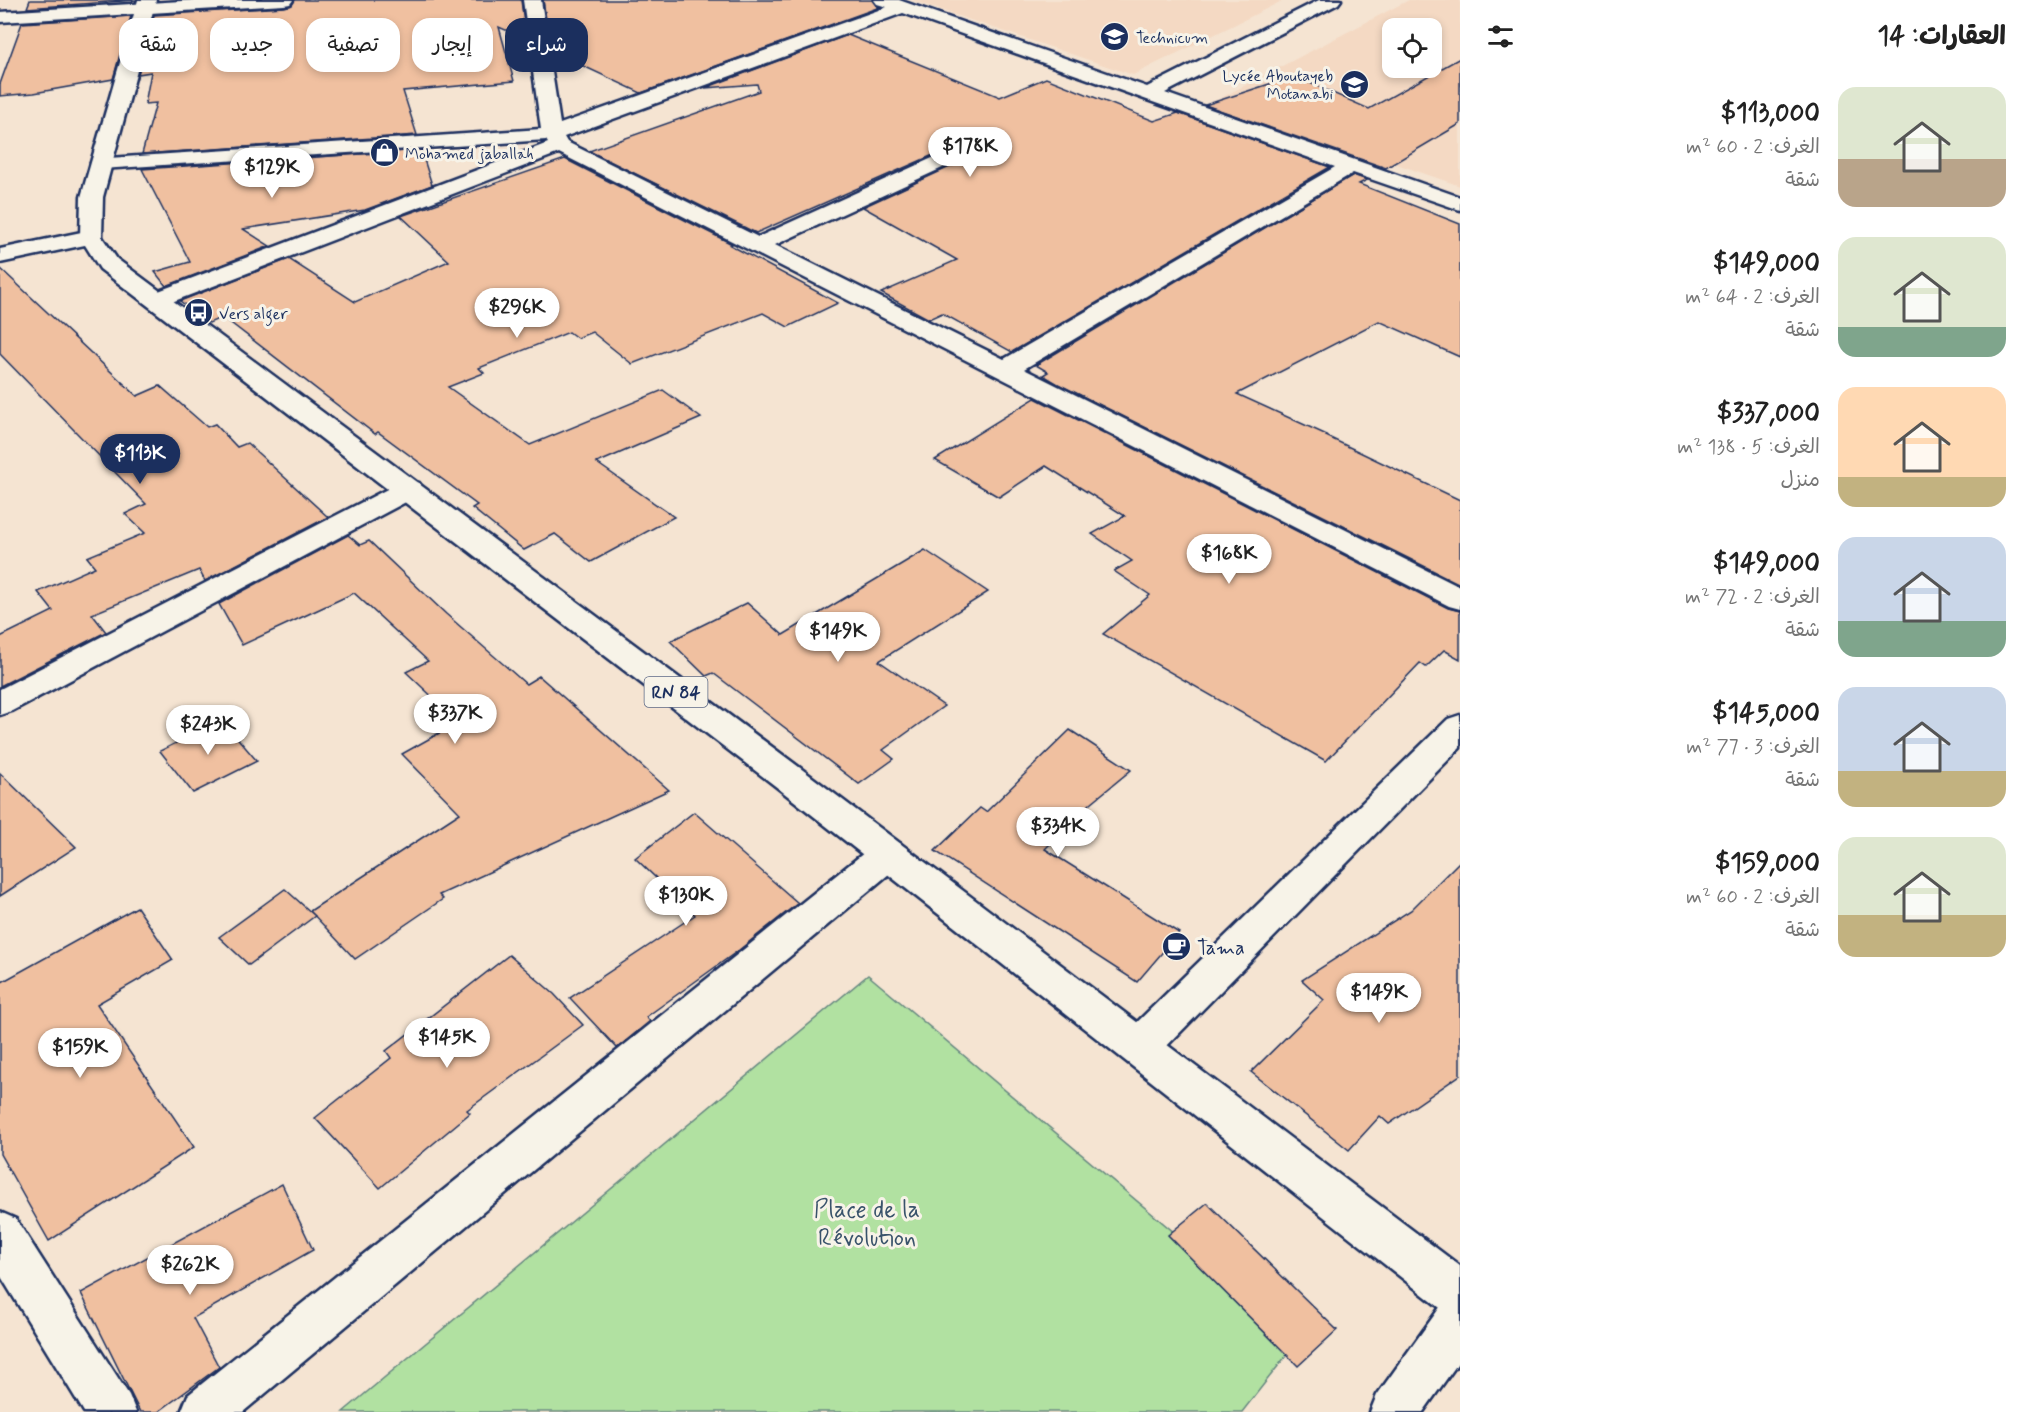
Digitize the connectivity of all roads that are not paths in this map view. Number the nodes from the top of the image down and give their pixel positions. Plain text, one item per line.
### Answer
1 (284, 0) edge
2 (532, 0) edge
3 (883, 0) edge
4 (1332, 0) edge
5 (145, 4) edge
6 (903, 7) junction
7 (0, 17) edge
8 (1148, 94) junction
9 (556, 140) junction
10 (957, 154) dead end
11 (101, 163) junction
12 (1351, 166) junction
13 (1460, 204) edge
14 (91, 237) junction
15 (758, 245) junction
16 (0, 256) edge
17 (156, 300) junction
18 (1006, 369) junction
19 (409, 489) junction
20 (1460, 599) edge
21 (0, 703) edge
22 (1460, 728) edge
23 (888, 854) junction
24 (1140, 1046) junction
25 (0, 1234) edge
26 (1460, 1295) edge
27 (1460, 1320) edge
28 (112, 1412) edge
29 (205, 1412) edge
30 (1394, 1412) edge

1 - 5 street
2 - 9 street
3 - 6 street
4 - 8 street
5 - 7 street
5 - 11 street
6 - 8 street
6 - 9 street
8 - 12 street
9 - 11 street
9 - 15 street
9 - 17 street
10 - 15 street
11 - 14 street
12 - 13 street
12 - 18 street
14 - 16 street
14 - 17 street, RN 84
15 - 18 street
17 - 19 street, RN 84
18 - 20 street
19 - 21 street
19 - 23 street, RN 84
22 - 24 street
23 - 24 street, RN 84
23 - 29 street
24 - 26 street, RN 84
25 - 28 street
27 - 30 street

